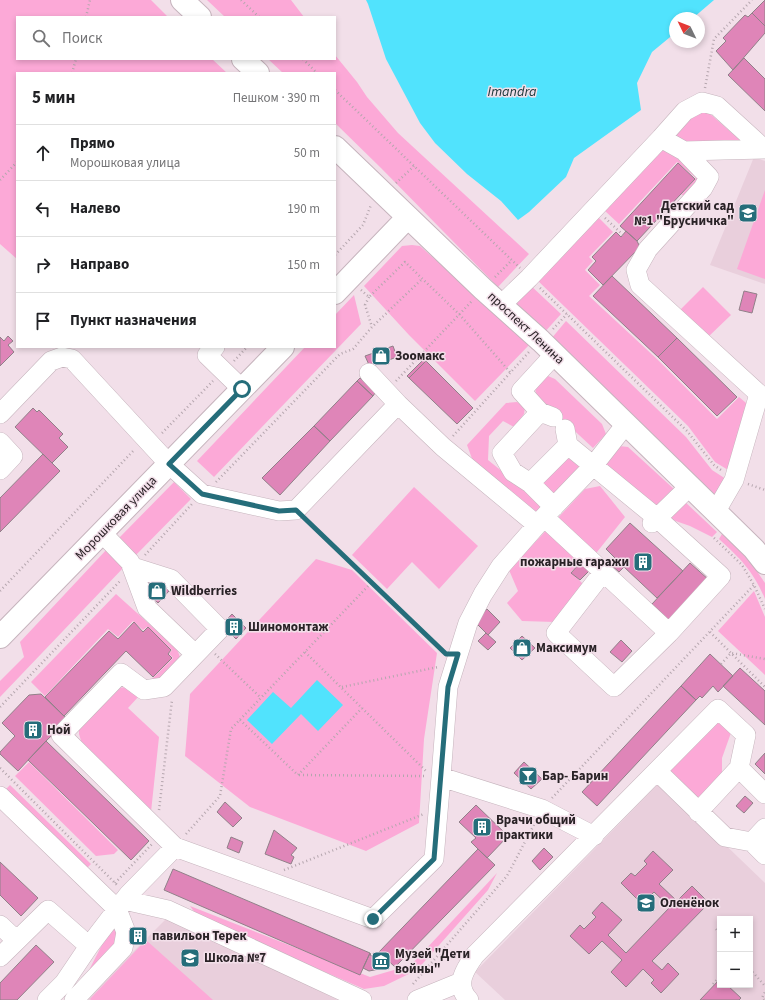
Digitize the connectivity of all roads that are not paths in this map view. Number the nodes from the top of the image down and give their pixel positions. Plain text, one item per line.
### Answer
1 (182, 0) edge
2 (199, 16) edge
3 (661, 138) junction
4 (336, 148) edge
5 (764, 148) edge
6 (684, 151) junction
7 (408, 217) junction
8 (336, 292) edge
9 (501, 305) junction
10 (214, 348) edge
11 (282, 348) edge
12 (548, 348) junction
13 (369, 373) dead end
14 (242, 389) junction
15 (392, 398) junction
16 (759, 412) edge
17 (0, 414) edge
18 (626, 424) junction
19 (557, 426) junction
20 (0, 442) edge
21 (169, 464) junction
22 (593, 466) junction
23 (0, 470) edge
24 (530, 483) junction
25 (690, 486) junction
26 (716, 511) junction
27 (545, 516) junction
28 (654, 521) junction
29 (101, 532) junction
30 (765, 536) edge
31 (765, 563) edge
32 (133, 567) junction
33 (604, 571) junction
34 (669, 633) junction
35 (0, 637) edge
36 (195, 654) junction
37 (739, 768) junction
38 (657, 771) junction
39 (441, 777) junction
40 (765, 794) edge
41 (0, 796) edge
42 (698, 812) junction
43 (765, 828) edge
44 (164, 836) junction
45 (594, 836) junction
46 (752, 842) junction
47 (765, 856) edge
48 (121, 897) junction
49 (0, 925) edge
50 (16, 940) junction
51 (89, 946) junction
52 (0, 956) edge
53 (461, 982) junction
54 (66, 992) edge
55 (413, 994) edge
56 (47, 1000) edge
57 (74, 1000) edge
58 (362, 1000) edge
59 (469, 1000) edge

1 - 2 main road
3 - 5 lane
3 - 6 lane
3 - 9 lane
4 - 7 main road, проспект Ленина
5 - 6 lane
6 - 16 lane
7 - 8 main road
7 - 9 main road, проспект Ленина
9 - 12 main road, проспект Ленина
10 - 14 lane
11 - 14 main road, Морошковая улица
12 - 18 main road, проспект Ленина
12 - 19 lane
13 - 15 lane
14 - 21 main road, Морошковая улица
15 - 21 lane
15 - 27 lane
16 - 26 lane
17 - 21 lane
18 - 22 lane
18 - 25 main road, проспект Ленина
19 - 22 lane
19 - 24 lane
19 - 24 lane
20 - 23 lane
21 - 29 main road, Морошковая улица
22 - 27 lane
22 - 28 lane
24 - 27 lane
25 - 26 main road, проспект Ленина
25 - 28 lane
26 - 30 main road, проспект Ленина
26 - 31 main road, проспект Ленина
27 - 33 lane
27 - 39 lane
28 - 34 lane
29 - 32 lane
29 - 35 main road, Морошковая улица
32 - 36 lane
32 - 36 lane
33 - 34 lane
33 - 34 lane
36 - 44 lane
37 - 38 lane
37 - 40 lane
37 - 42 lane
38 - 42 lane
38 - 45 lane
39 - 44 lane
39 - 45 lane
41 - 48 lane
42 - 46 lane
43 - 46 lane
44 - 48 lane
45 - 53 lane
46 - 47 lane
48 - 51 lane
48 - 57 lane
48 - 58 lane
49 - 50 lane
50 - 51 lane
50 - 52 lane
51 - 54 lane
53 - 55 lane
53 - 59 lane
54 - 56 lane

